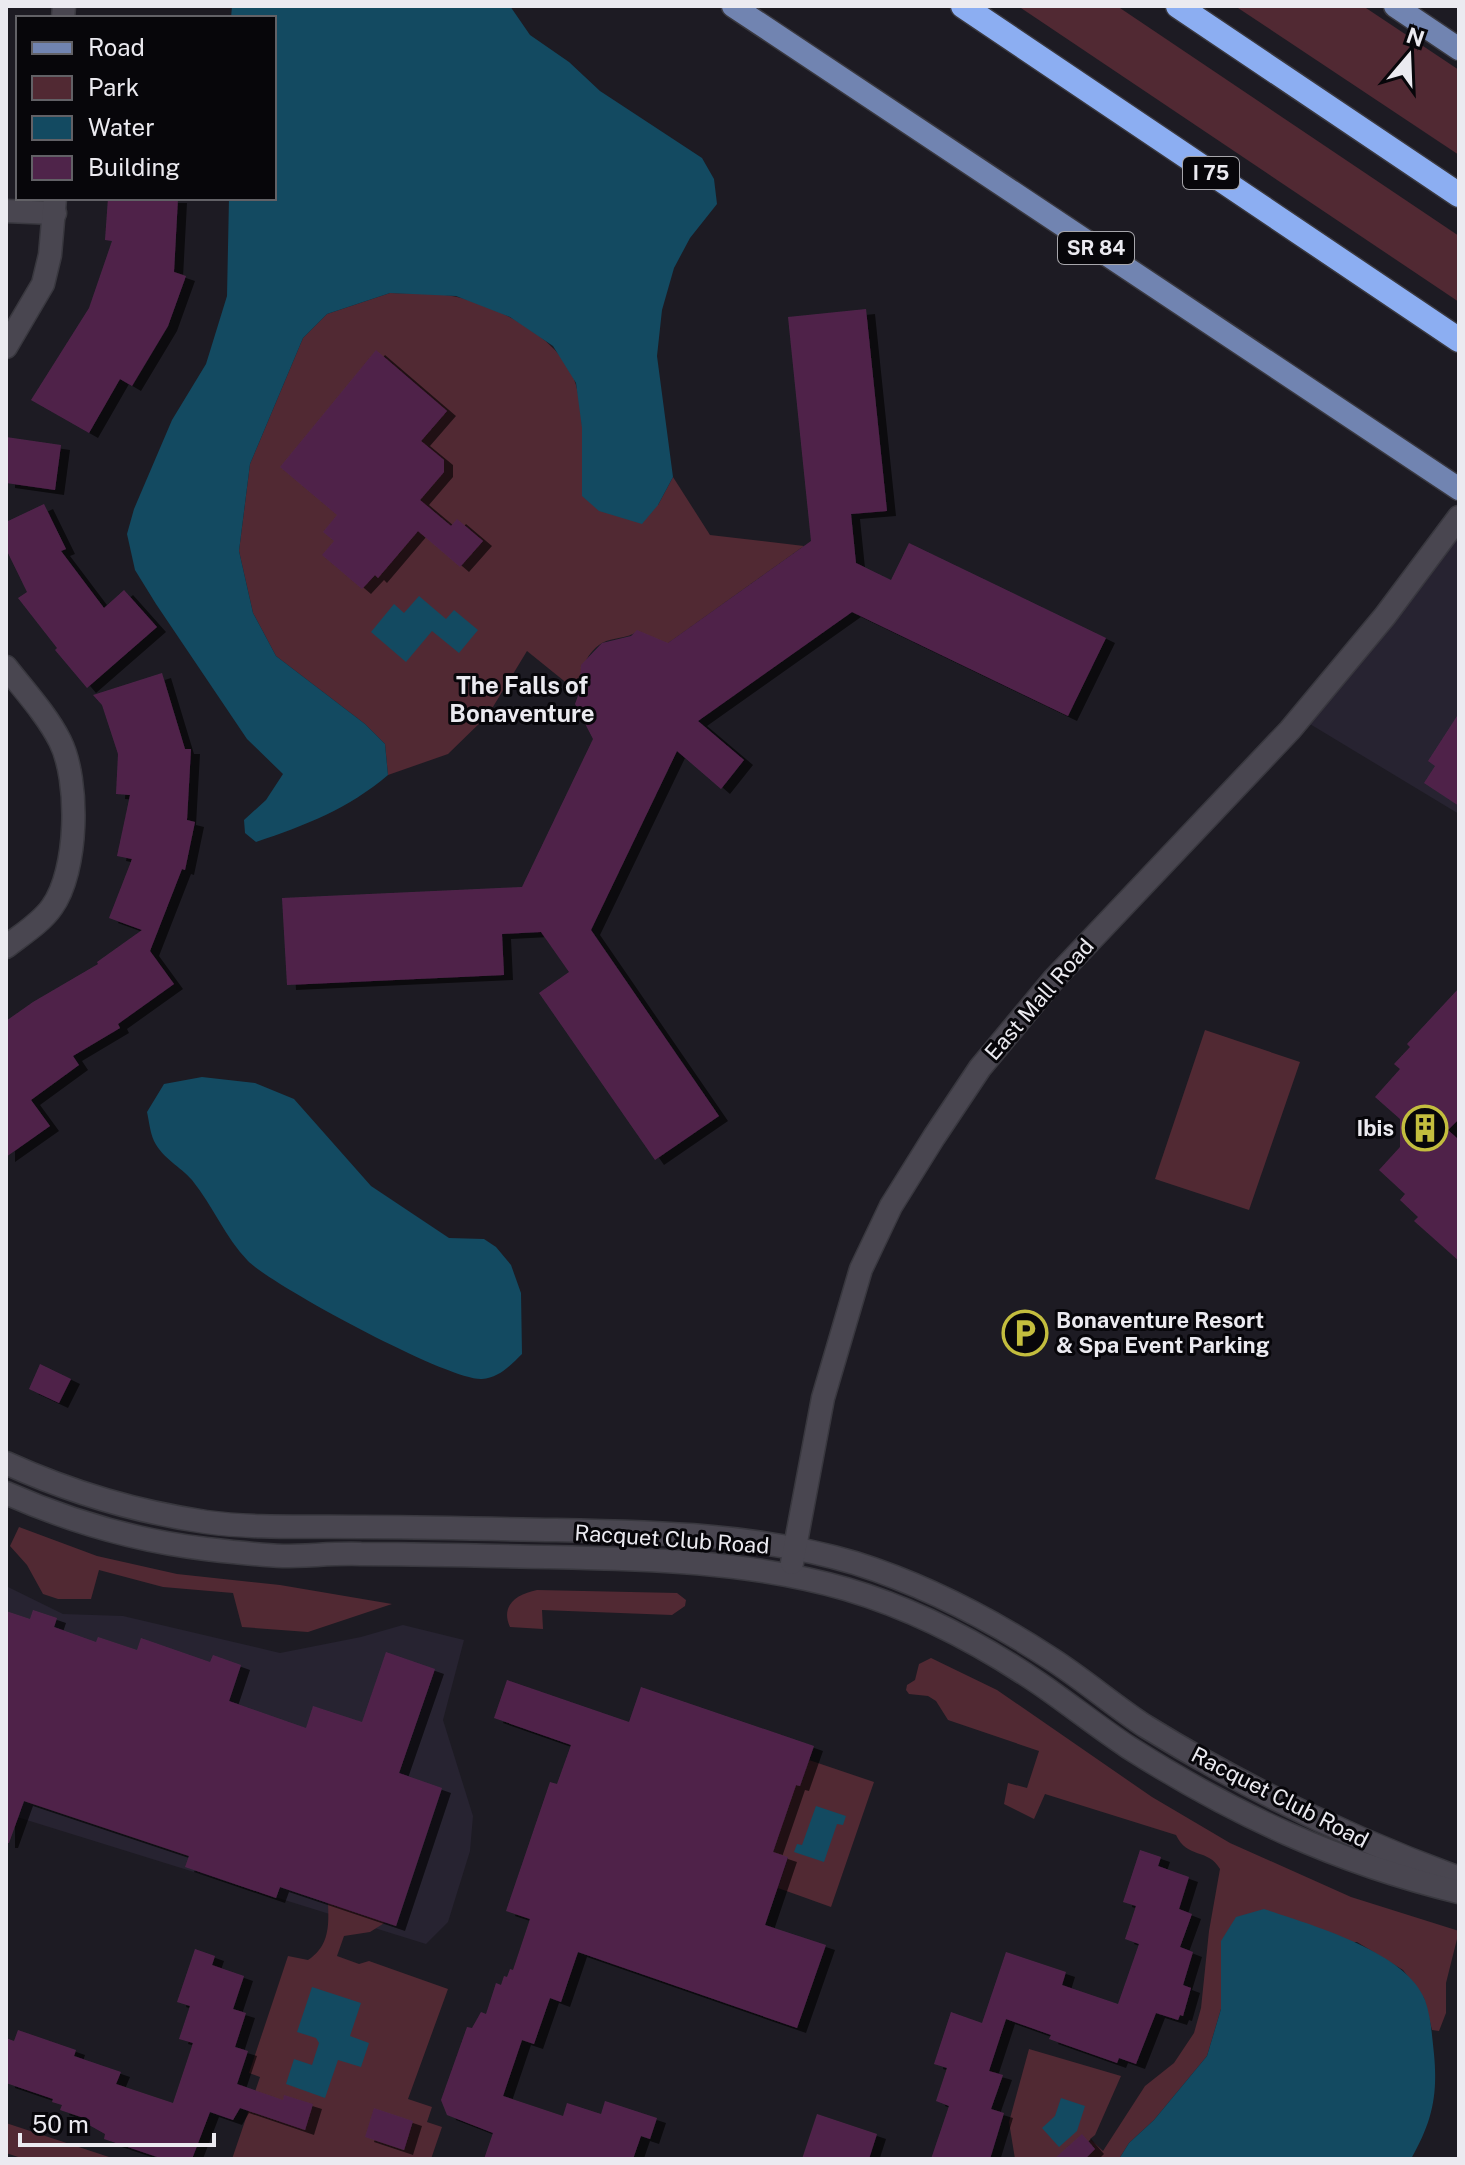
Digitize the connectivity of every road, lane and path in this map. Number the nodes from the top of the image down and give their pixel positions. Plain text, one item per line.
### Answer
1 (733, 6) edge
2 (963, 6) edge
3 (1178, 6) edge
4 (1395, 6) edge
5 (1459, 49) edge
6 (1459, 195) edge
7 (55, 206) edge
8 (6, 211) edge
9 (1459, 340) edge
10 (6, 347) edge
11 (1459, 489) edge
12 (1459, 517) edge
13 (6, 667) edge
14 (6, 947) edge
15 (6, 1463) edge
16 (6, 1493) edge
17 (795, 1549) junction
18 (790, 1575) junction
19 (1459, 1878) edge
20 (1459, 1892) edge

1 - 11 main road, SR 84
2 - 9 highway, I 75
3 - 6 highway
4 - 5 main road
7 - 8 street
7 - 10 street
12 - 17 street, East Mall Road
13 - 14 street
15 - 17 street, Racquet Club Road
16 - 18 street, Racquet Club Road
17 - 18 street, East Mall Road
17 - 19 street, Racquet Club Road
18 - 20 street, Racquet Club Road

